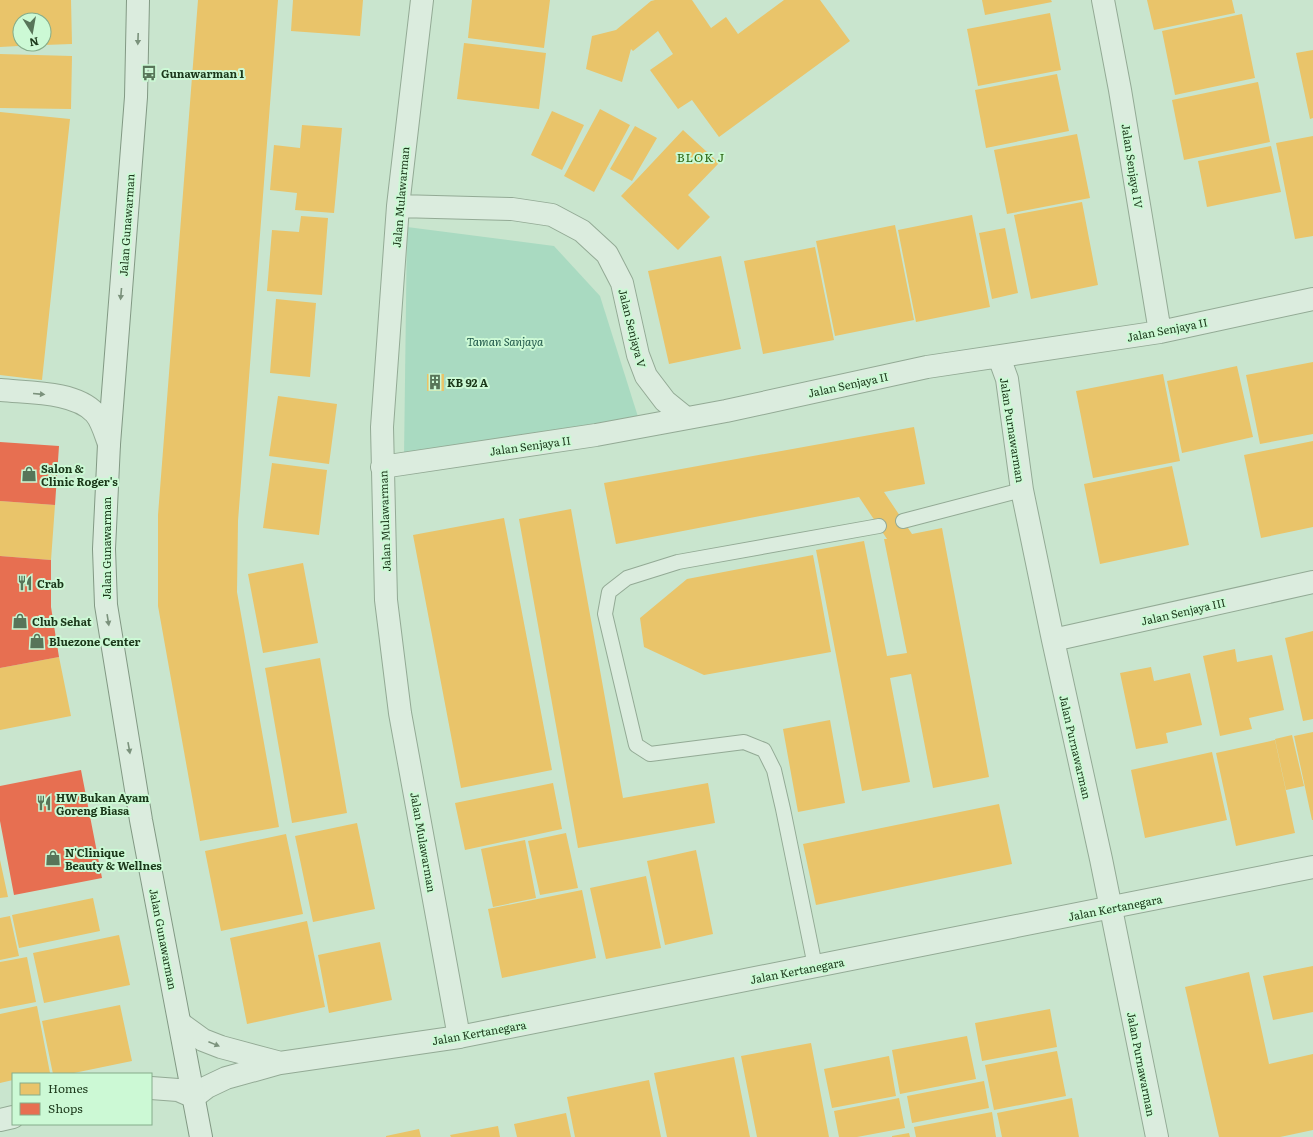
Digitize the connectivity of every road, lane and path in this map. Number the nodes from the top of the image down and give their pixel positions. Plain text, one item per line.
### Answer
1 (138, 0) edge
2 (422, 0) edge
3 (1103, 0) edge
4 (398, 206) junction
5 (1313, 299) edge
6 (1160, 332) junction
7 (999, 357) junction
8 (0, 390) edge
9 (686, 418) junction
10 (109, 444) junction
11 (382, 467) junction
12 (1022, 490) junction
13 (903, 521) dead end
14 (879, 526) dead end
15 (1313, 582) edge
16 (1052, 640) junction
17 (1313, 867) edge
18 (1111, 908) junction
19 (815, 966) junction
20 (181, 1024) junction
21 (459, 1037) junction
22 (280, 1063) junction
23 (152, 1088) edge
24 (194, 1096) junction
25 (12, 1117) edge
26 (0, 1120) edge
27 (201, 1137) edge
28 (1157, 1137) edge

1 -> 10 street, Jalan Gunawarman
2 - 4 street, Jalan Mulawarman
3 - 6 street, Jalan Senjaya IV
4 - 9 street, Jalan Senjaya V
4 - 11 street, Jalan Mulawarman
5 - 6 street, Jalan Senjaya II
6 - 7 street, Jalan Senjaya II
7 - 9 street, Jalan Senjaya II
7 - 12 street, Jalan Purnawarman
8 -> 10 street
9 - 11 street, Jalan Senjaya II
10 -> 20 street, Jalan Gunawarman
11 - 21 street, Jalan Mulawarman
12 - 13 lane
12 - 16 street, Jalan Purnawarman
14 - 19 lane
15 - 16 street, Jalan Senjaya III
16 - 18 street, Jalan Purnawarman
17 - 18 street, Jalan Kertanegara
18 - 19 street, Jalan Kertanegara
18 - 28 street, Jalan Purnawarman
19 - 21 street, Jalan Kertanegara
20 -> 22 street, Jalan Kertanegara
20 - 24 street, Jalan Gunawarman
21 - 22 street, Jalan Kertanegara
22 - 24 street, Jalan Kertanegara
23 - 24 street
24 - 27 street, Jalan Gunawarman
25 - 26 street

